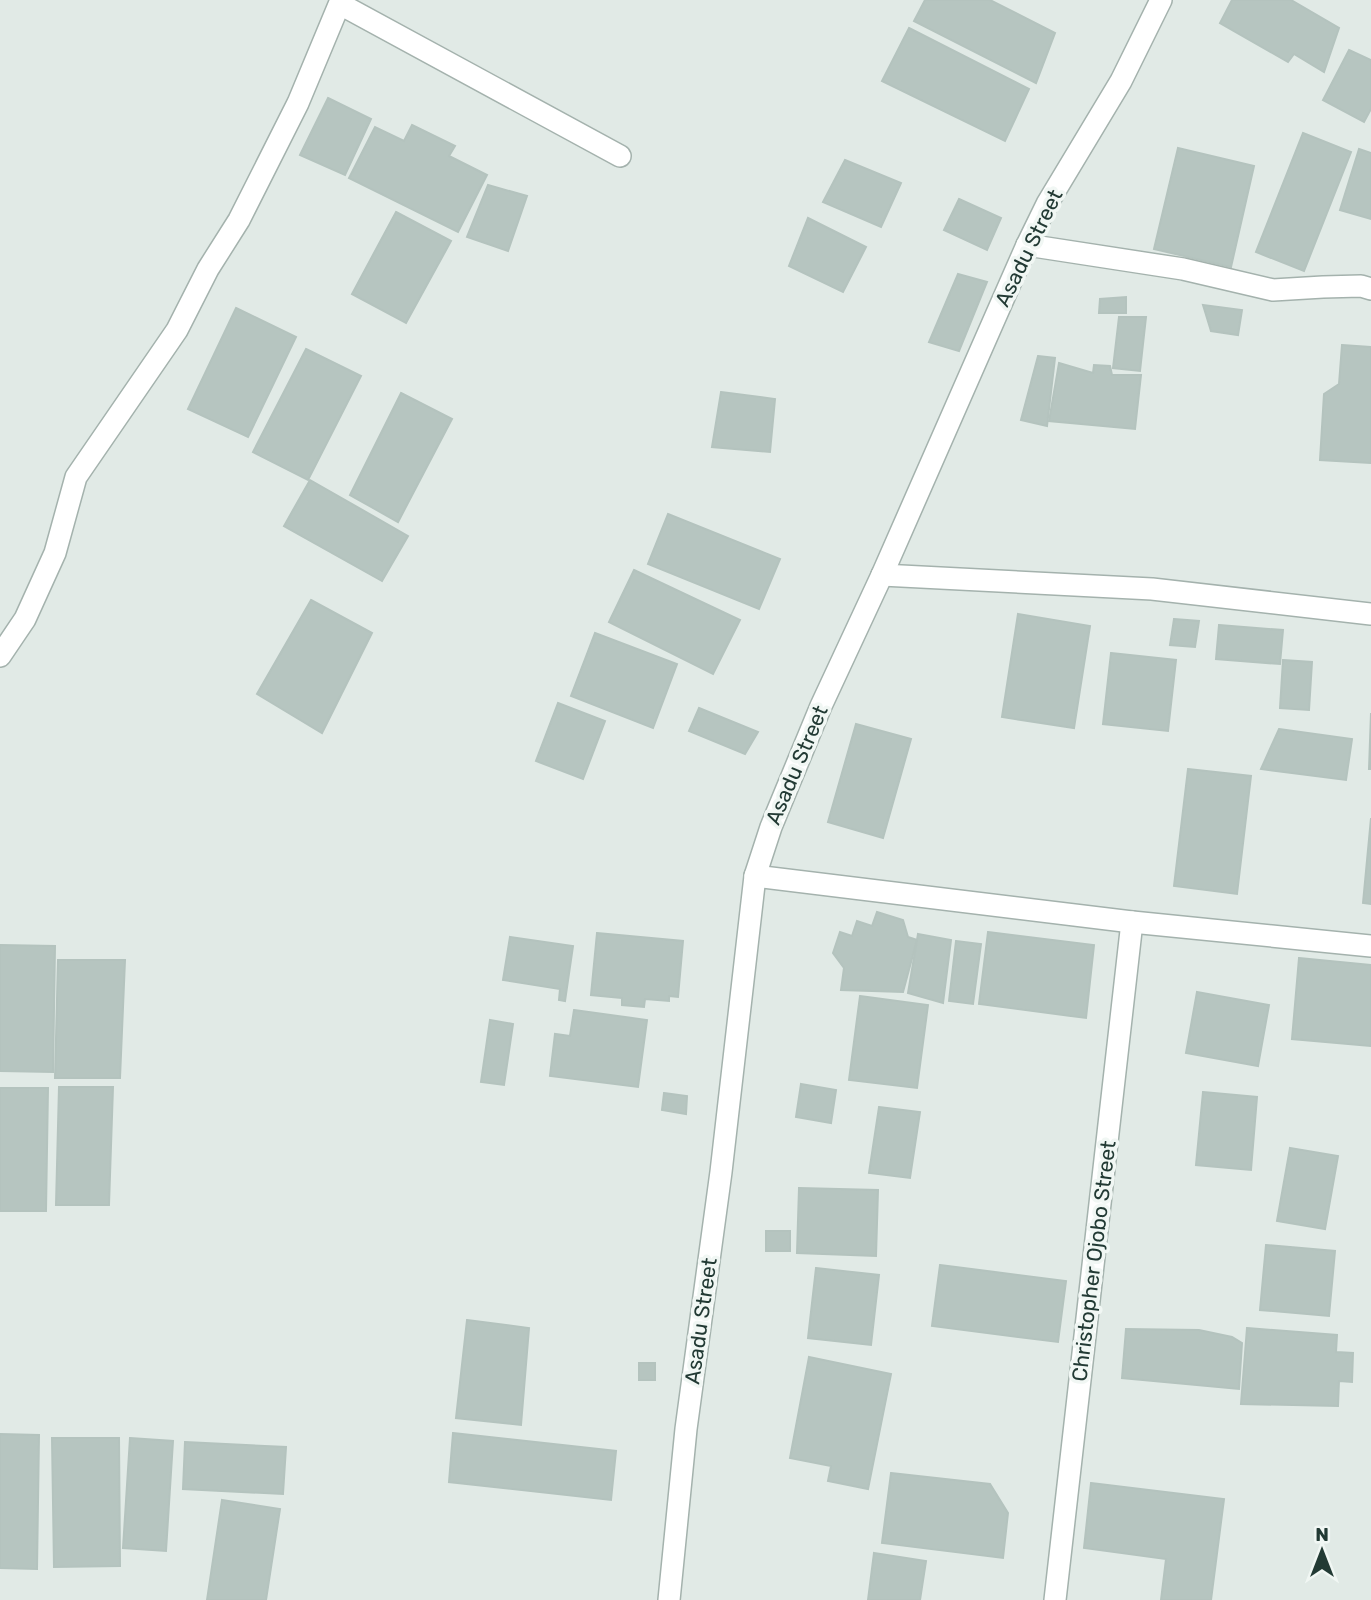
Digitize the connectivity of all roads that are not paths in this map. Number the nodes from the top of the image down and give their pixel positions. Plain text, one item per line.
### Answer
1 (1161, 0) edge
2 (341, 2) edge
3 (620, 156) dead end
4 (1027, 245) junction
5 (1371, 289) edge
6 (882, 575) junction
7 (1371, 614) edge
8 (0, 656) edge
9 (755, 876) junction
10 (1132, 922) junction
11 (1371, 946) edge
12 (669, 1600) edge
13 (1055, 1600) edge

1 - 4 street, Asadu Street
2 - 3 street
2 - 8 street
4 - 5 street
4 - 6 street, Asadu Street
6 - 7 street
6 - 9 street, Asadu Street
9 - 10 street
9 - 12 street, Asadu Street
10 - 11 street
10 - 13 street, Christopher Ojobo Street

